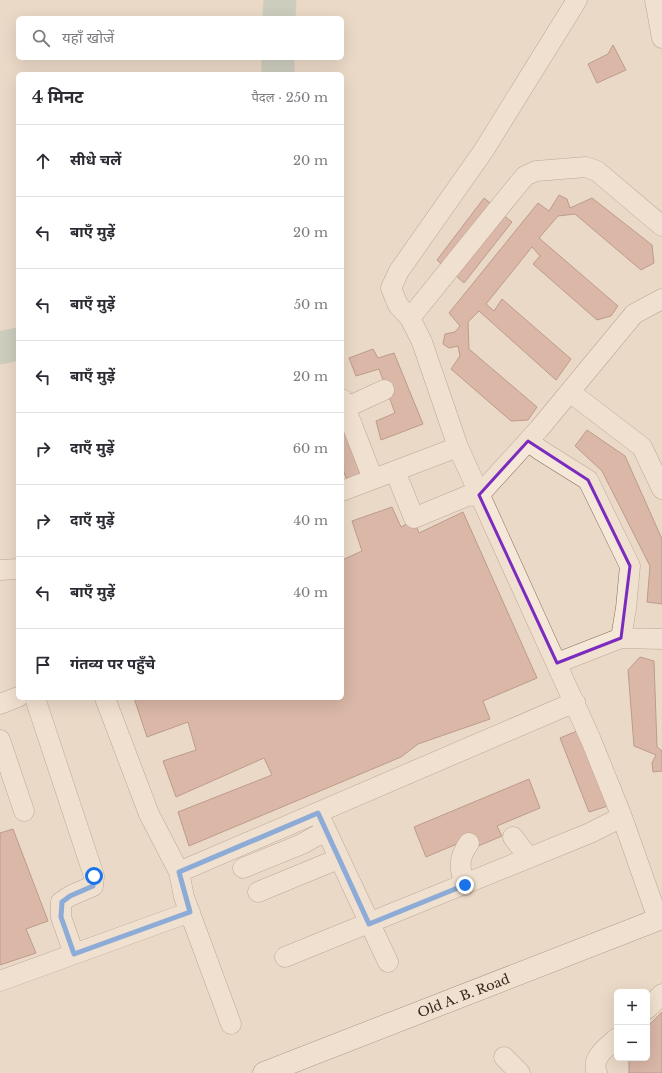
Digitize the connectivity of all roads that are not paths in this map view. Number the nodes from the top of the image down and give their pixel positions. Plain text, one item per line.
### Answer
1 (577, 0) edge
2 (655, 0) edge
3 (662, 38) edge
4 (662, 226) edge
5 (662, 299) edge
6 (410, 318) junction
7 (384, 390) dead end
8 (570, 392) junction
9 (344, 403) edge
10 (528, 441) junction
11 (458, 447) junction
12 (395, 471) junction
13 (373, 479) junction
14 (662, 489) edge
15 (344, 490) edge
16 (479, 495) junction
17 (16, 569) edge
18 (0, 570) edge
19 (621, 638) junction
20 (662, 639) edge
21 (557, 663) junction
22 (16, 698) edge
23 (36, 700) edge
24 (106, 700) edge
25 (575, 702) junction
26 (0, 704) edge
27 (0, 740) edge
28 (24, 811) dead end
29 (622, 817) junction
30 (321, 822) junction
31 (513, 837) dead end
32 (469, 844) dead end
33 (529, 858) junction
34 (338, 859) junction
35 (243, 868) dead end
36 (179, 872) junction
37 (465, 885) junction
38 (258, 892) dead end
39 (190, 912) junction
40 (660, 918) edge
41 (369, 924) junction
42 (74, 954) junction
43 (285, 957) dead end
44 (388, 962) dead end
45 (0, 980) edge
46 (662, 994) edge
47 (650, 1006) edge
48 (231, 1024) dead end
49 (614, 1041) edge
50 (504, 1056) dead end
51 (287, 1069) edge
52 (264, 1073) edge
53 (520, 1073) edge
54 (597, 1073) edge

1 - 6 street
2 - 3 street
4 - 6 street
5 - 8 street
6 - 11 street
7 - 9 street
8 - 10 street
8 - 14 street
9 - 13 street
10 - 16 street
10 - 19 street
11 - 12 street
11 - 16 street
12 - 13 street
12 - 16 street
13 - 15 street
16 - 21 street
17 - 18 street
19 - 20 street
19 - 21 street
21 - 25 street
22 - 26 street
23 - 42 street
24 - 36 street
25 - 29 street
25 - 30 street
27 - 28 street
29 - 33 street
29 - 40 street
30 - 34 street
30 - 35 street
30 - 36 street
31 - 33 street
32 - 37 street
33 - 37 street
34 - 38 street
34 - 41 street
36 - 39 street
37 - 41 street
39 - 42 street
39 - 48 street
40 - 51 street, Old A. B. Road
41 - 43 street
41 - 44 street
42 - 45 street
46 - 47 street
49 - 54 street
50 - 53 street
51 - 52 street, Old A. B. Road

